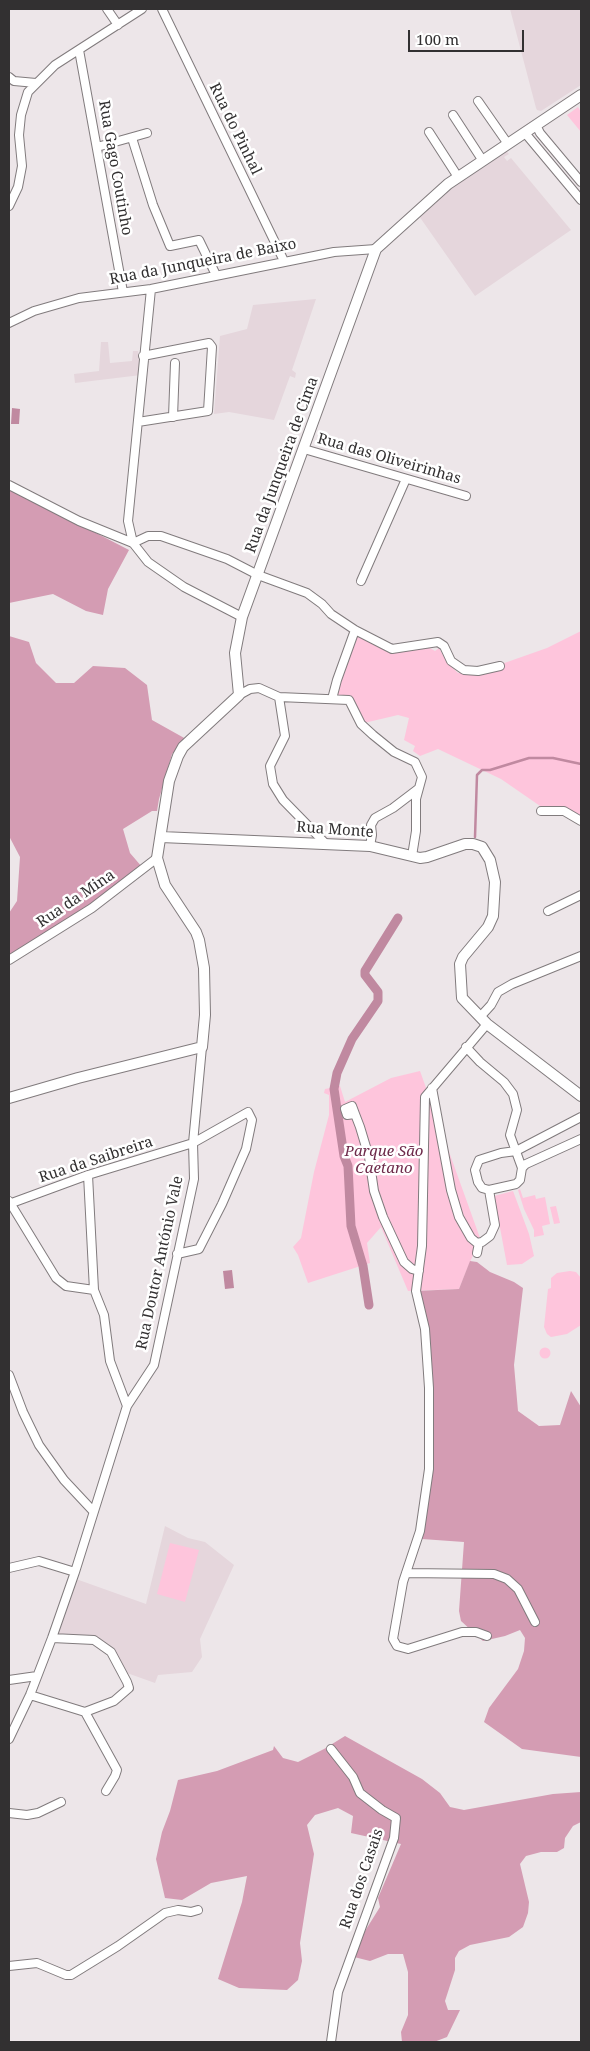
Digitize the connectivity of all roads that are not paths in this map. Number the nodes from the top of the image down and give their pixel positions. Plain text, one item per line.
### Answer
1 (107, 9) edge
2 (142, 9) edge
3 (162, 9) edge
4 (118, 25) junction
5 (79, 50) junction
6 (9, 77) edge
7 (36, 83) junction
8 (581, 95) edge
9 (478, 102) dead end
10 (453, 115) dead end
11 (536, 125) junction
12 (429, 132) dead end
13 (146, 133) dead end
14 (525, 133) junction
15 (132, 138) junction
16 (508, 144) junction
17 (97, 147) junction
18 (483, 160) junction
19 (458, 177) junction
20 (581, 182) edge
21 (581, 200) edge
22 (9, 206) edge
23 (376, 249) junction
24 (284, 261) junction
25 (216, 275) junction
26 (150, 289) junction
27 (123, 292) junction
28 (9, 323) edge
29 (143, 356) junction
30 (175, 363) dead end
31 (173, 417) junction
32 (138, 422) junction
33 (304, 449) junction
34 (406, 479) junction
35 (9, 485) edge
36 (466, 496) dead end
37 (134, 543) junction
38 (258, 575) junction
39 (361, 581) dead end
40 (242, 617) junction
41 (355, 630) junction
42 (500, 666) dead end
43 (239, 695) junction
44 (279, 697) junction
45 (332, 699) junction
46 (418, 789) junction
47 (541, 811) dead end
48 (581, 821) edge
49 (161, 837) junction
50 (325, 843) junction
51 (370, 846) junction
52 (412, 856) junction
53 (156, 858) junction
54 (581, 895) edge
55 (548, 911) dead end
56 (581, 956) edge
57 (9, 960) edge
58 (483, 1020) junction
59 (202, 1047) junction
60 (466, 1047) junction
61 (432, 1088) junction
62 (581, 1096) edge
63 (9, 1098) edge
64 (355, 1114) dead end
65 (581, 1117) edge
66 (581, 1139) edge
67 (192, 1143) junction
68 (516, 1151) junction
69 (522, 1168) junction
70 (88, 1175) junction
71 (489, 1190) junction
72 (9, 1203) edge
73 (479, 1243) junction
74 (477, 1253) dead end
75 (177, 1254) junction
76 (419, 1271) junction
77 (94, 1290) junction
78 (9, 1375) edge
79 (127, 1406) junction
80 (93, 1511) junction
81 (9, 1568) edge
82 (75, 1572) junction
83 (406, 1573) junction
84 (535, 1622) dead end
85 (488, 1636) dead end
86 (52, 1638) junction
87 (37, 1676) junction
88 (9, 1680) edge
89 (30, 1695) junction
90 (85, 1712) junction
91 (9, 1739) edge
92 (331, 1749) dead end
93 (106, 1791) dead end
94 (61, 1802) dead end
95 (9, 1813) edge
96 (198, 1910) dead end
97 (9, 1966) edge
98 (331, 2042) edge

1 - 4 street
2 - 4 street
3 - 24 street, Rua do Pinhal
4 - 5 street
5 - 7 street
5 - 17 street, Rua Gago Coutinho
6 - 7 street
7 - 22 street
8 - 11 main road
9 - 16 street
10 - 18 street
11 - 14 main road
11 - 20 street
12 - 19 street
13 - 15 street
14 - 16 main road
14 - 21 street
15 - 17 street
15 - 25 street
16 - 18 main road
17 - 27 street, Rua Gago Coutinho
18 - 19 main road
19 - 23 main road
23 - 24 street, Rua da Junqueira de Baixo
23 - 33 main road, Rua da Junqueira de Cima
24 - 25 street, Rua da Junqueira de Baixo
25 - 26 street, Rua da Junqueira de Baixo
26 - 27 street, Rua da Junqueira de Baixo
26 - 29 street
27 - 28 street, Rua da Junqueira de Baixo
29 - 31 street
29 - 32 street
30 - 31 street
31 - 32 street
32 - 37 street
33 - 34 street, Rua das Oliveirinhas
33 - 38 main road, Rua da Junqueira de Cima
34 - 36 street, Rua das Oliveirinhas
34 - 39 street
35 - 37 street
37 - 38 street
37 - 40 street
38 - 40 main road, Rua da Junqueira de Cima
38 - 41 street
40 - 43 main road, Rua da Junqueira de Cima
41 - 42 street
41 - 45 street
43 - 44 street
43 - 49 main road
44 - 45 street
44 - 50 street
45 - 46 street
46 - 51 street
46 - 52 street
47 - 48 street
49 - 50 main road, Rua Monte
49 - 53 main road
50 - 51 main road, Rua Monte
51 - 52 main road, Rua Monte
52 - 58 main road, Rua Monte
53 - 57 street, Rua da Mina
53 - 59 main road, Rua Doutor António Vale
54 - 55 street
56 - 58 street
58 - 60 street
58 - 62 main road, Rua Monte
59 - 63 main road
59 - 67 street, Rua Doutor António Vale
60 - 61 street
60 - 68 street
61 - 73 street
61 - 76 street
64 - 76 street
65 - 68 street
66 - 69 street
67 - 70 street, Rua da Saibreira
67 - 75 street, Rua Doutor António Vale
67 - 75 street, Rua da Saibreira
68 - 69 street
68 - 71 street
69 - 71 street
70 - 72 street, Rua da Saibreira
70 - 77 street
71 - 73 street
72 - 77 street
73 - 74 street
75 - 79 street, Rua Doutor António Vale
76 - 83 street
77 - 79 street
78 - 80 street
79 - 80 street, Rua Doutor António Vale
80 - 82 street, Rua Doutor António Vale
81 - 82 street
82 - 86 street, Rua Doutor António Vale
83 - 84 street
83 - 85 street
86 - 87 street, Rua Doutor António Vale
86 - 90 street
87 - 88 street
87 - 89 street, Rua Doutor António Vale
89 - 90 street
89 - 91 street, Rua Doutor António Vale
90 - 93 street
92 - 98 street, Rua dos Casais
94 - 95 street
96 - 97 street

